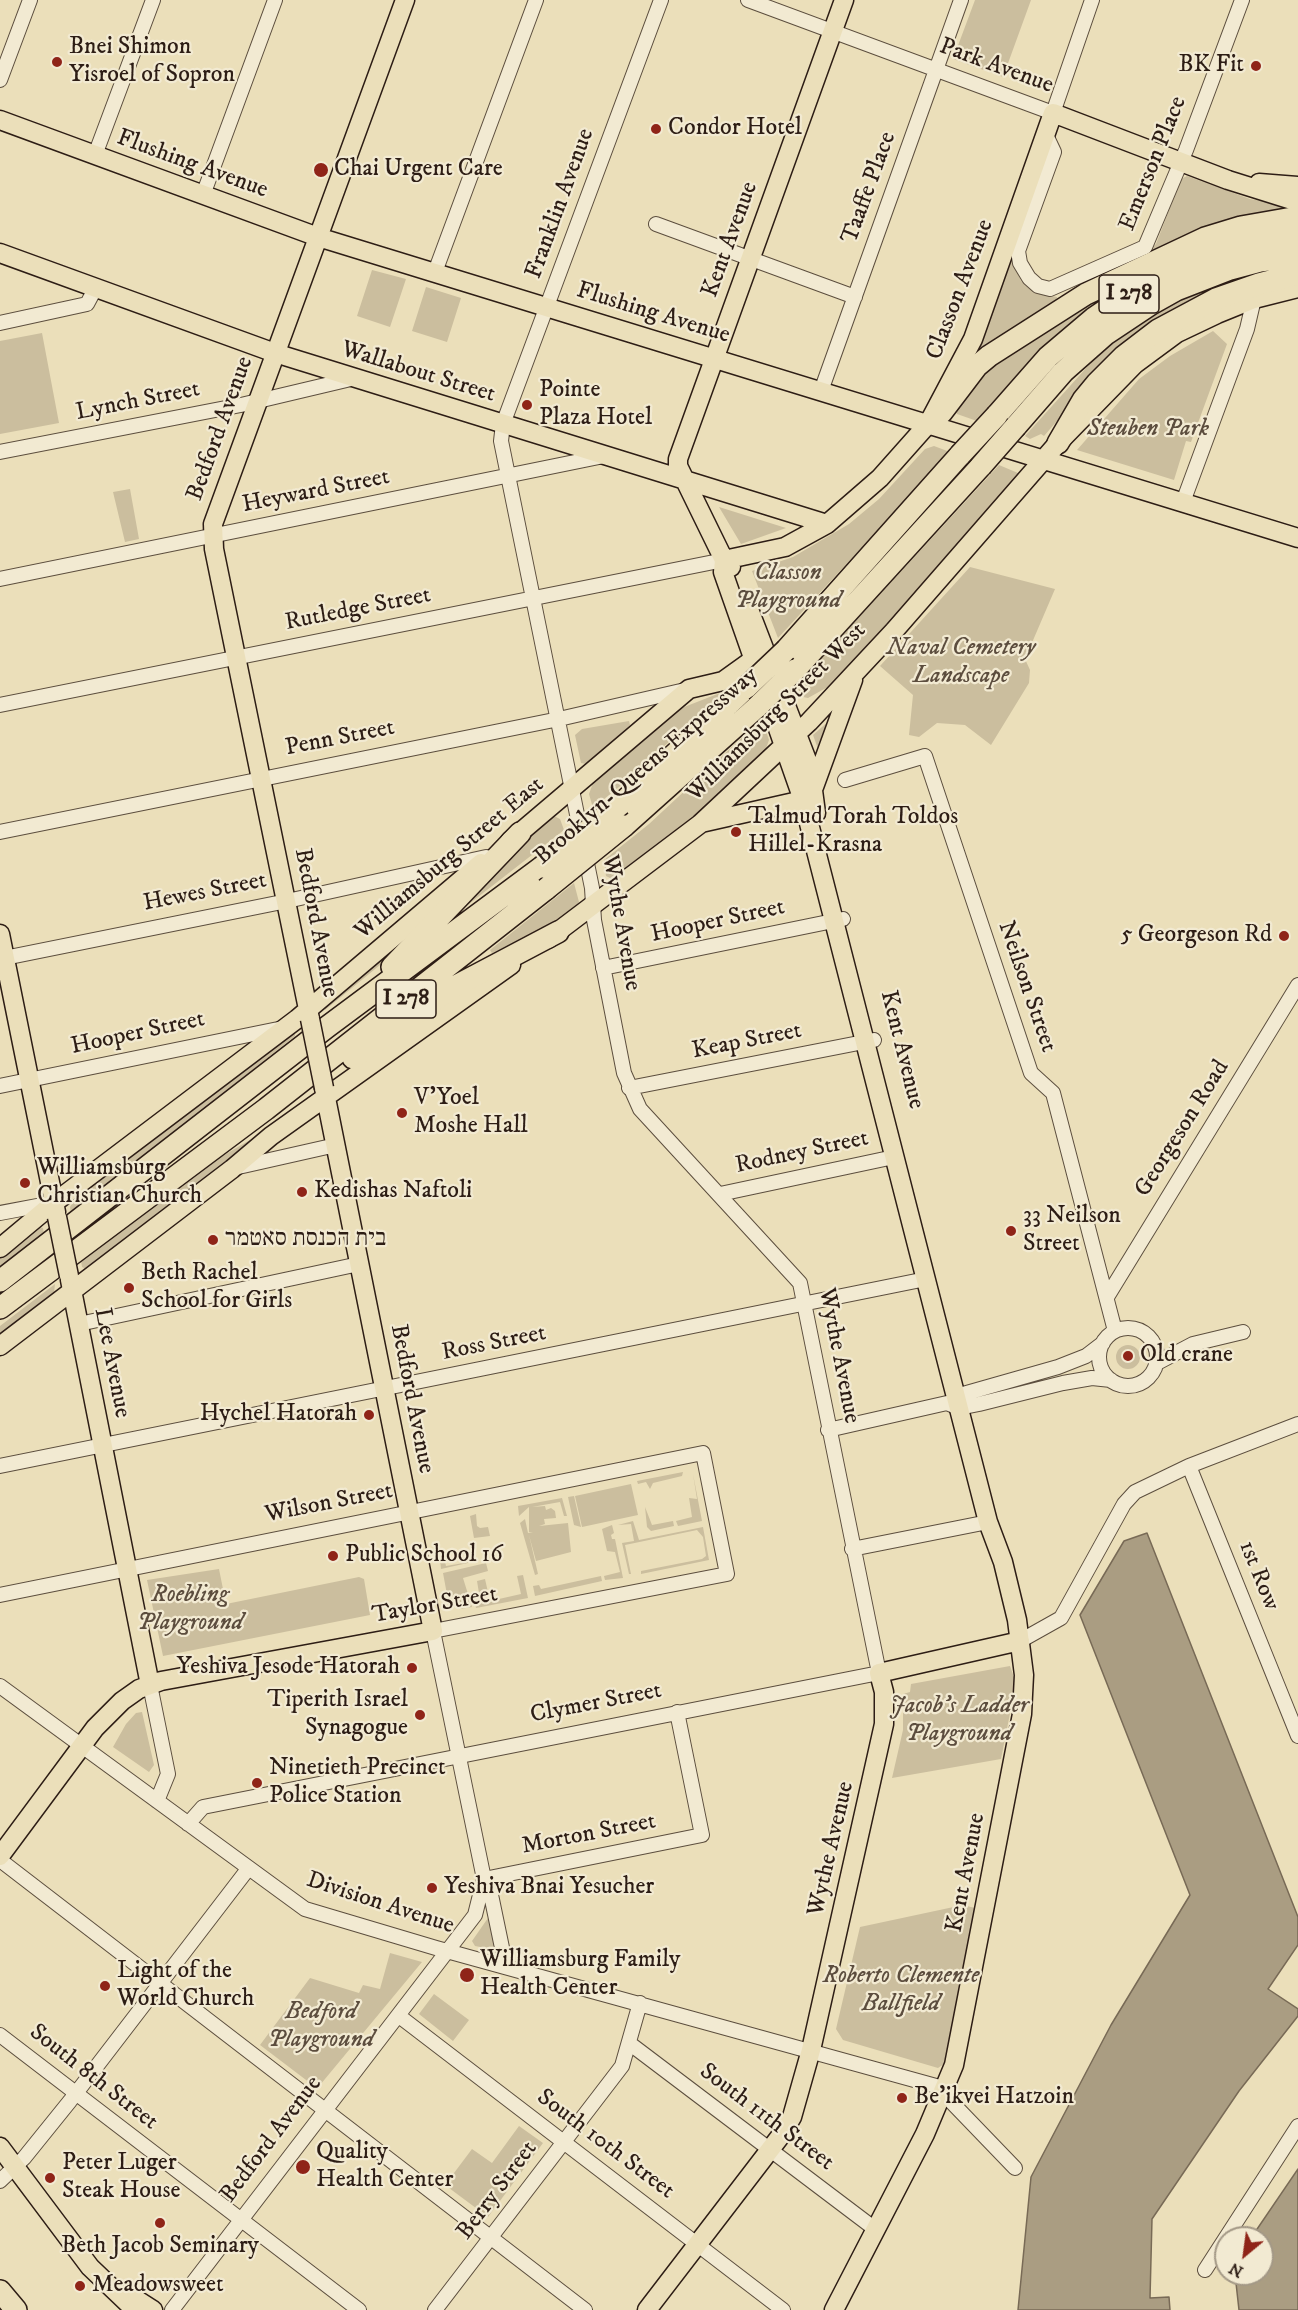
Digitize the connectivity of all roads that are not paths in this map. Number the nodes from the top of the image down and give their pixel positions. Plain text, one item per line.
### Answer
1 (30, 0) edge
2 (153, 0) edge
3 (275, 0) edge
4 (405, 0) edge
5 (536, 0) edge
6 (661, 0) edge
7 (748, 0) edge
8 (844, 0) edge
9 (961, 0) edge
10 (1092, 0) edge
11 (1242, 0) edge
12 (833, 32) junction
13 (936, 70) junction
14 (0, 80) edge
15 (1053, 113) junction
16 (0, 120) edge
17 (1045, 133) junction
18 (95, 155) junction
19 (1180, 162) junction
20 (1228, 180) junction
21 (1298, 186) edge
22 (203, 195) junction
23 (1298, 201) edge
24 (1298, 217) edge
25 (656, 224) dead end
26 (1298, 236) edge
27 (318, 237) junction
28 (0, 253) edge
29 (1298, 256) edge
30 (750, 259) junction
31 (435, 272) junction
32 (1298, 274) edge
33 (1298, 288) edge
34 (95, 289) junction
35 (855, 297) junction
36 (1254, 300) junction
37 (547, 307) junction
38 (0, 323) edge
39 (274, 353) junction
40 (714, 358) junction
41 (354, 378) junction
42 (821, 391) junction
43 (258, 400) junction
44 (504, 424) junction
45 (928, 424) junction
46 (1058, 443) junction
47 (0, 452) edge
48 (605, 456) junction
49 (1044, 460) junction
50 (509, 476) junction
51 (686, 481) junction
52 (1183, 502) junction
53 (827, 524) junction
54 (213, 536) junction
55 (1298, 538) edge
56 (724, 560) junction
57 (0, 579) edge
58 (534, 598) junction
59 (759, 655) junction
60 (238, 657) junction
61 (855, 673) junction
62 (689, 689) junction
63 (0, 705) edge
64 (559, 719) junction
65 (790, 739) junction
66 (262, 777) junction
67 (844, 780) dead end
68 (571, 790) junction
69 (808, 794) junction
70 (700, 824) junction
71 (0, 832) edge
72 (520, 833) junction
73 (488, 856) junction
74 (287, 901) junction
75 (593, 906) junction
76 (838, 920) junction
77 (558, 932) junction
78 (0, 934) edge
79 (2, 958) edge
80 (603, 968) junction
81 (1298, 985) edge
82 (315, 1019) junction
83 (285, 1028) junction
84 (226, 1039) junction
85 (869, 1041) junction
86 (242, 1061) junction
87 (29, 1080) junction
88 (0, 1086) edge
89 (629, 1088) junction
90 (325, 1092) junction
91 (266, 1108) junction
92 (271, 1136) junction
93 (336, 1145) junction
94 (894, 1157) junction
95 (281, 1160) junction
96 (232, 1169) junction
97 (720, 1194) junction
98 (56, 1210) junction
99 (5, 1212) edge
100 (20, 1232) junction
101 (0, 1248) edge
102 (359, 1264) junction
103 (926, 1279) junction
104 (0, 1281) edge
105 (70, 1284) junction
106 (1107, 1297) junction
107 (804, 1304) junction
108 (0, 1308) edge
109 (79, 1324) junction
110 (1115, 1331) junction
111 (1243, 1332) dead end
112 (1103, 1343) junction
113 (1153, 1343) junction
114 (1193, 1344) junction
115 (0, 1346) edge
116 (1157, 1363) junction
117 (1111, 1380) junction
118 (1021, 1385) junction
119 (385, 1389) junction
120 (962, 1401) junction
121 (828, 1430) junction
122 (1296, 1430) edge
123 (103, 1446) junction
124 (0, 1466) edge
125 (1189, 1466) junction
126 (409, 1511) junction
127 (988, 1522) junction
128 (852, 1549) junction
129 (1004, 1562) junction
130 (127, 1568) junction
131 (727, 1574) joint
132 (0, 1595) edge
133 (433, 1631) junction
134 (1024, 1639) junction
135 (879, 1672) junction
136 (150, 1685) junction
137 (0, 1686) edge
138 (677, 1712) junction
139 (1298, 1736) edge
140 (83, 1746) junction
141 (459, 1756) junction
142 (157, 1801) junction
143 (188, 1824) junction
144 (0, 1858) edge
145 (248, 1869) junction
146 (484, 1879) junction
147 (448, 1951) junction
148 (506, 1967) junction
149 (160, 1983) junction
150 (640, 2003) junction
151 (399, 2016) junction
152 (0, 2035) edge
153 (629, 2043) junction
154 (810, 2050) junction
155 (76, 2093) junction
156 (943, 2094) junction
157 (325, 2110) junction
158 (1298, 2126) edge
159 (564, 2142) junction
160 (0, 2147) edge
161 (770, 2149) junction
162 (15, 2167) junction
163 (1015, 2168) dead end
164 (0, 2181) edge
165 (241, 2220) junction
166 (875, 2229) junction
167 (491, 2237) junction
168 (697, 2244) junction
169 (1205, 2270) dead end
170 (103, 2279) junction
171 (0, 2291) edge
172 (16, 2310) edge
173 (135, 2310) edge
174 (153, 2310) edge
175 (172, 2310) edge
176 (359, 2310) edge
177 (435, 2310) edge
178 (585, 2310) edge
179 (647, 2310) edge
180 (783, 2310) edge
181 (834, 2310) edge

1 - 14 street
2 - 18 street
3 - 22 street
4 - 27 main road, Bedford Avenue
5 - 31 street
6 - 37 street, Franklin Avenue
7 - 12 street, Park Avenue
8 - 12 main road, Kent Avenue
9 - 13 street, Taaffe Place
10 - 15 street, Classon Avenue
11 - 19 street, Emerson Place
12 - 13 street, Park Avenue
12 - 30 main road, Kent Avenue
13 - 15 street, Park Avenue
13 - 35 street, Taaffe Place
15 - 17 main road, Classon Avenue
15 - 19 main road, Park Avenue
16 - 18 main road, Flushing Avenue
17 - 19 street, Emerson Place
17 - 45 main road, Classon Avenue
18 - 22 main road, Flushing Avenue
19 - 20 main road, Park Avenue
20 - 21 main road, Park Avenue
20 - 23 main road, Park Avenue
22 - 27 main road, Flushing Avenue
24 - 45 highway
25 - 30 street
26 - 82 highway, Brooklyn-Queens Expressway / I 278, bridge
27 - 31 main road, Flushing Avenue
27 - 39 main road, Bedford Avenue
28 - 34 main road, Wallabout Street
29 - 91 highway, Brooklyn-Queens Expressway / I 278, bridge
30 - 35 street
30 - 40 main road, Kent Avenue
31 - 37 main road, Flushing Avenue
32 - 46 highway
33 - 36 main road, Williamsburg Street West
34 - 38 street
34 - 39 main road, Wallabout Street
35 - 42 street, Taaffe Place
36 - 46 main road, Williamsburg Street West
36 - 52 street
37 - 40 main road, Flushing Avenue
37 - 44 street, Franklin Avenue
39 - 41 main road, Wallabout Street
39 - 43 main road, Bedford Avenue
40 - 42 main road, Flushing Avenue
40 - 51 main road, Kent Avenue
41 - 43 street, Lynch Street
41 - 44 main road, Wallabout Street
42 - 45 main road, Flushing Avenue
43 - 47 street, Lynch Street
43 - 54 main road, Bedford Avenue
44 - 48 main road, Wallabout Street
44 - 50 street, Wythe Avenue
45 - 49 main road, Flushing Avenue
45 - 53 main road, Classon Avenue
46 - 49 main road, Williamsburg Street West
48 - 50 street, Heyward Street
48 - 51 main road, Wallabout Street
49 - 52 main road, Flushing Avenue
49 - 61 main road, Williamsburg Street West
50 - 54 street, Heyward Street
50 - 58 street, Wythe Avenue
51 - 53 main road, Wallabout Street
51 - 56 main road, Kent Avenue
52 - 55 main road, Flushing Avenue
53 - 56 main road, Classon Avenue
54 - 57 street, Heyward Street
54 - 60 main road, Bedford Avenue
56 - 58 street, Rutledge Street
56 - 59 main road, Kent Avenue
58 - 60 street, Rutledge Street
58 - 64 street, Wythe Avenue
59 - 62 main road, Williamsburg Street East
59 - 65 main road, Kent Avenue
60 - 63 street, Rutledge Street
60 - 66 main road, Bedford Avenue
61 - 65 main road, Williamsburg Street West
61 - 69 main road
62 - 64 street, Penn Street
62 - 68 main road, Williamsburg Street East
64 - 66 street, Penn Street
64 - 68 street, Wythe Avenue
65 - 69 main road, Kent Avenue
65 - 70 main road, Williamsburg Street West
66 - 71 street, Penn Street
66 - 74 main road, Bedford Avenue
67 - 106 street, Neilson Street
68 - 72 main road, Williamsburg Street East
68 - 75 street, Wythe Avenue
69 - 70 main road
69 - 76 main road, Kent Avenue
70 - 75 main road, Williamsburg Street West
72 - 73 main road, Williamsburg Street East
72 - 82 highway
73 - 74 street, Hewes Street
73 - 82 main road, Williamsburg Street East
74 - 79 street, Hewes Street
74 - 82 main road, Bedford Avenue
75 - 77 main road, Williamsburg Street West
75 - 80 street, Wythe Avenue
76 - 80 street, Hooper Street
76 - 85 main road, Kent Avenue
77 - 90 main road, Williamsburg Street West
77 - 91 highway
78 - 79 main road, Lee Avenue
79 - 87 main road, Lee Avenue
80 - 89 street, Wythe Avenue
81 - 106 street, Georgeson Road
82 - 83 main road, Williamsburg Street East
82 - 90 main road, Bedford Avenue, bridge
82 - 104 highway, Brooklyn-Queens Expressway / I 278
83 - 84 street, Hooper Street
83 - 86 main road, Williamsburg Street East
84 - 86 street
84 - 87 street, Hooper Street
85 - 89 street, Keap Street
85 - 94 main road, Kent Avenue
85 - 120 main road, Kent Avenue
86 - 98 main road, Williamsburg Street East
87 - 88 street, Hooper Street
87 - 98 main road, Lee Avenue
89 - 97 street, Wythe Avenue
90 - 92 main road, Williamsburg Street West
90 - 93 main road, Bedford Avenue
91 - 108 highway, Brooklyn-Queens Expressway / I 278
92 - 95 street
92 - 96 main road, Williamsburg Street West
93 - 95 street
93 - 102 main road, Bedford Avenue
94 - 97 street, Rodney Street
94 - 103 main road, Kent Avenue
95 - 96 street
96 - 105 main road, Williamsburg Street West
97 - 107 street, Wythe Avenue
98 - 99 street
98 - 100 main road, Williamsburg Street East
98 - 105 main road, Lee Avenue, bridge
99 - 100 street
100 - 101 main road, Williamsburg Street East
102 - 109 street
102 - 119 main road, Bedford Avenue
103 - 107 street, Ross Street
103 - 120 main road, Kent Avenue
105 - 109 main road, Lee Avenue
105 - 115 main road, Williamsburg Street West
106 - 110 street, Neilson Street
107 - 119 street, Ross Street
107 - 121 street, Wythe Avenue
109 - 123 main road, Lee Avenue
110 - 112 street
110 - 113 street
111 - 114 street
112 - 117 street
112 - 118 street
113 - 114 street
113 - 116 street
114 - 116 street
116 - 117 street
117 - 118 street
118 - 120 street
119 - 123 street, Ross Street
119 - 126 main road, Bedford Avenue
120 - 121 street
120 - 127 main road, Kent Avenue
120 - 129 main road, Kent Avenue
121 - 128 street, Wythe Avenue
122 - 125 street
123 - 124 street, Ross Street
123 - 130 main road, Lee Avenue
125 - 134 street
125 - 139 street, 1st Row
126 - 130 street, Wilson Street
126 - 131 street, Wilson Street
126 - 133 main road, Bedford Avenue
127 - 128 street
127 - 129 main road, Kent Avenue
128 - 135 street, Wythe Avenue
129 - 134 main road, Kent Avenue
130 - 132 street, Wilson Street
130 - 136 main road, Lee Avenue
131 - 133 street, Taylor Street
133 - 136 main road, Taylor Street
133 - 141 street, Bedford Avenue
134 - 135 main road, Clymer Street
134 - 156 main road, Kent Avenue
135 - 138 street, Clymer Street
135 - 154 main road, Wythe Avenue
136 - 140 main road
136 - 142 street, Lee Avenue
137 - 140 street, Division Avenue
138 - 141 street, Clymer Street
138 - 146 street, Morton Street
140 - 142 street, Division Avenue
140 - 144 main road
141 - 143 street, Clymer Street
141 - 146 street, Bedford Avenue
142 - 143 street, Division Avenue
143 - 145 street, Division Avenue
144 - 149 street
145 - 147 street, Division Avenue
145 - 149 street
146 - 147 street, Bedford Avenue
146 - 148 street, Bedford Avenue
147 - 148 street, Division Avenue
147 - 151 street, Bedford Avenue
148 - 150 street, Division Avenue
149 - 155 street
149 - 157 street
150 - 153 street, Berry Street
150 - 154 street, Division Avenue
151 - 157 street, Bedford Avenue
151 - 159 street, South 10th Street
152 - 155 street, South 8th Street
153 - 159 street, Berry Street
153 - 161 street, South 11th Street
154 - 156 street, Division Avenue
154 - 161 main road, Wythe Avenue
155 - 162 street
155 - 165 street, South 8th Street
156 - 163 street, Division Avenue
156 - 166 main road, Kent Avenue
157 - 165 street, Bedford Avenue
157 - 167 street
158 - 169 street
159 - 167 street, Berry Street
159 - 168 street, South 10th Street
160 - 162 main road
161 - 166 street, South 11th Street
161 - 168 main road, Wythe Avenue
162 - 164 street
162 - 170 main road
165 - 175 street, Bedford Avenue
165 - 176 street, South 8th Street
166 - 181 main road, Kent Avenue
167 - 177 street, Berry Street
167 - 178 street
168 - 179 main road, Wythe Avenue
168 - 180 street, South 10th Street
170 - 173 main road
170 - 174 main road
171 - 172 highway

